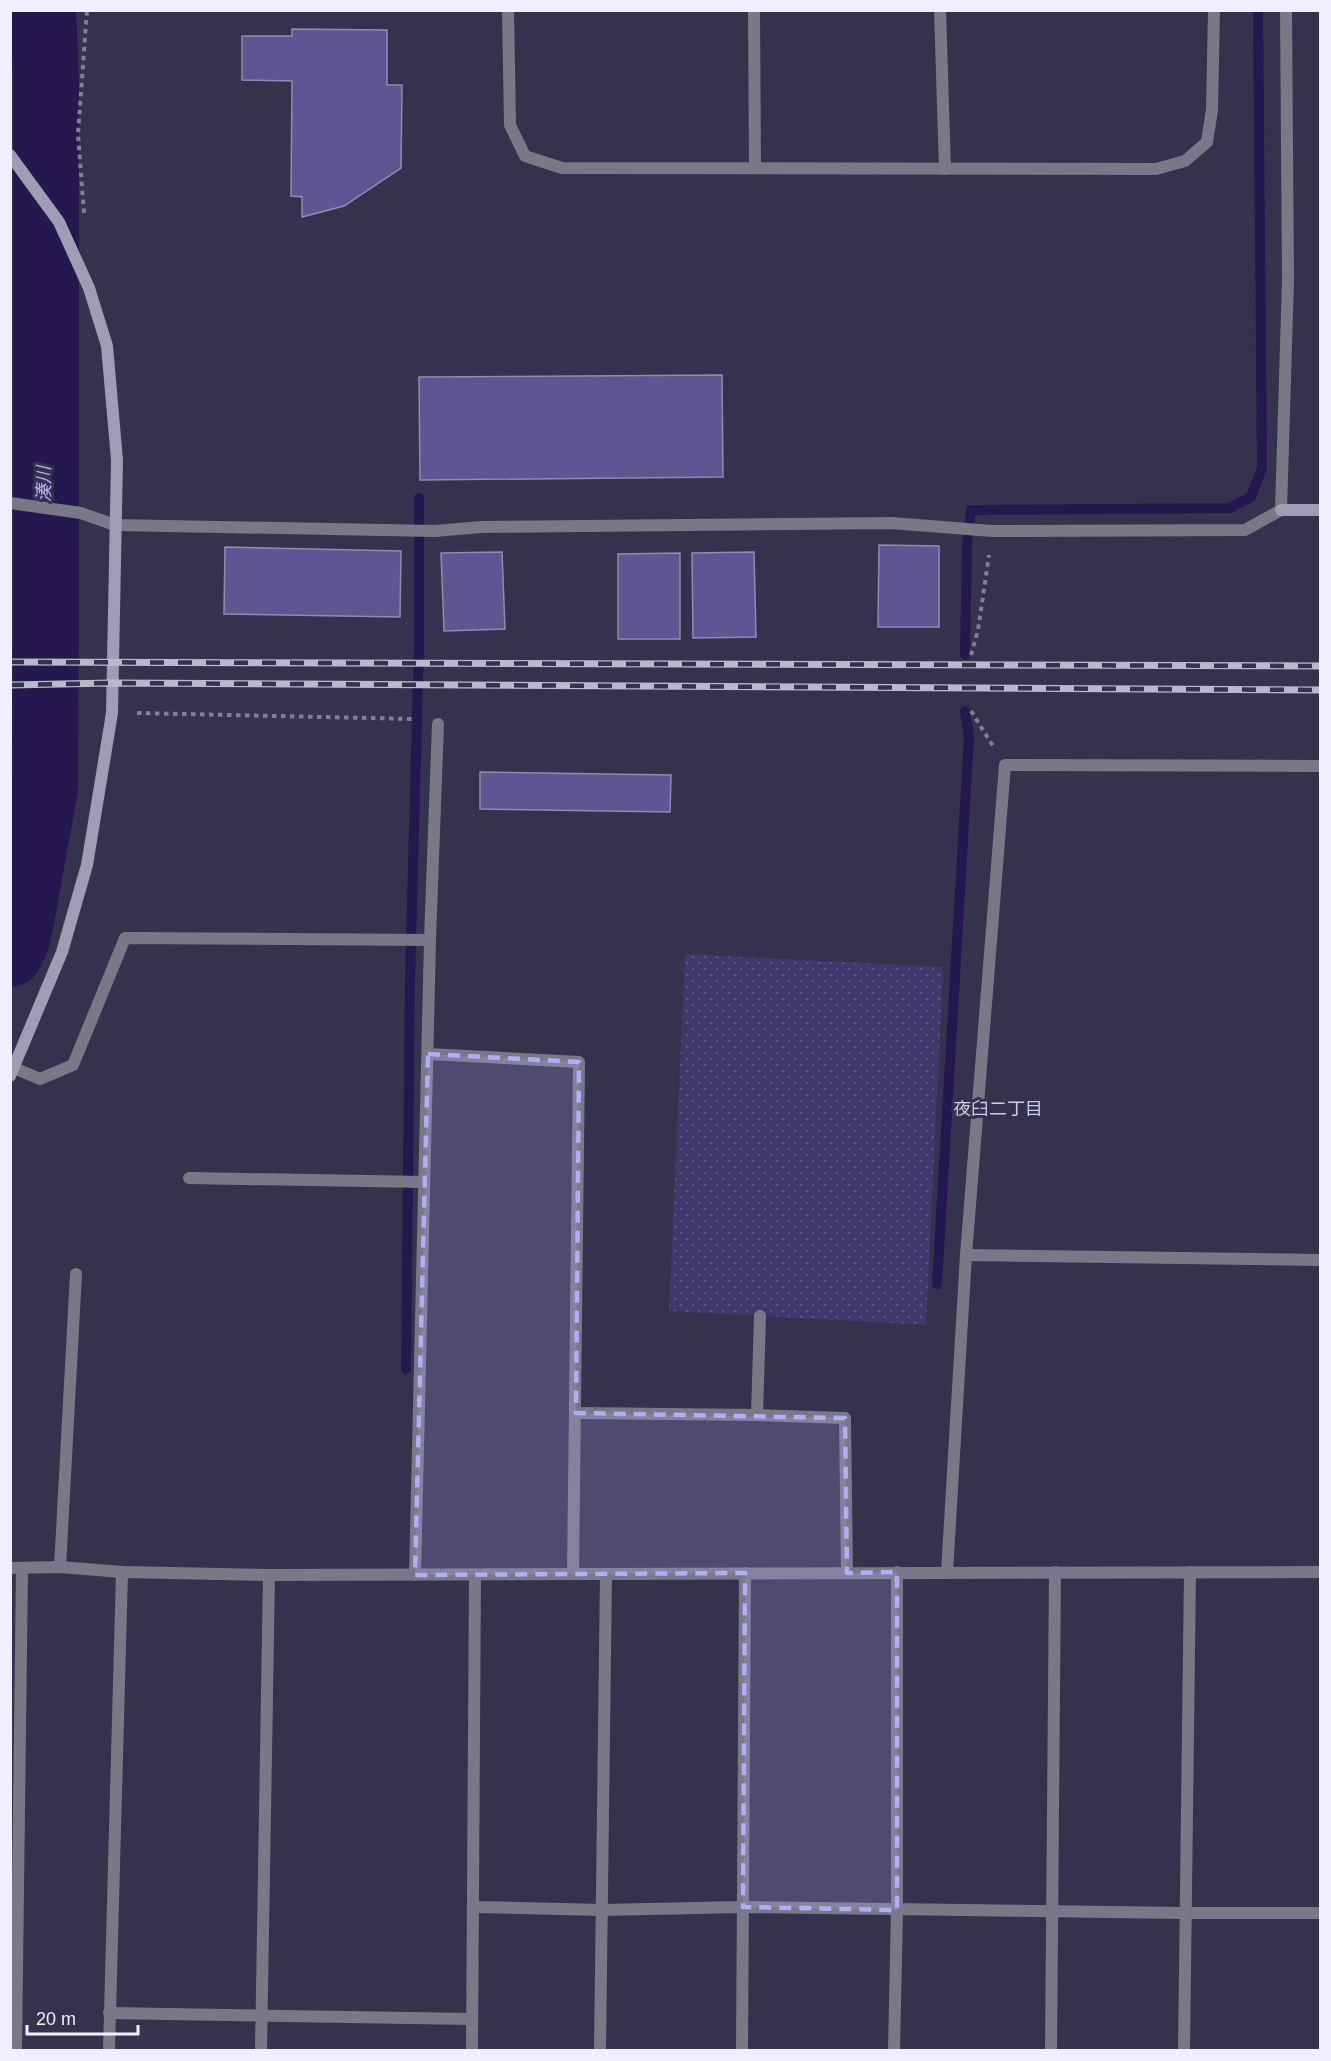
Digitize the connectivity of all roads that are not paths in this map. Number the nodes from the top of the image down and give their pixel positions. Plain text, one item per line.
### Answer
1 (508, 10) edge
2 (754, 10) edge
3 (939, 10) edge
4 (1214, 10) edge
5 (1286, 10) edge
6 (10, 155) edge
7 (755, 168) junction
8 (945, 169) junction
9 (15, 504) edge
10 (1281, 510) junction
11 (1320, 510) edge
12 (115, 525) junction
13 (438, 724) road end
14 (1320, 766) edge
15 (430, 940) junction
16 (428, 1054) junction
17 (12, 1072) edge
18 (189, 1178) dead end
19 (424, 1182) junction
20 (966, 1255) junction
21 (1320, 1260) edge
22 (76, 1274) dead end
23 (760, 1316) dead end
24 (576, 1413) junction
25 (757, 1414) junction
26 (60, 1567) junction
27 (16, 1568) edge
28 (122, 1572) junction
29 (897, 1572) junction
30 (947, 1572) junction
31 (1054, 1572) junction
32 (1190, 1572) junction
33 (1320, 1572) edge
34 (745, 1573) junction
35 (847, 1573) junction
36 (606, 1574) junction
37 (269, 1575) junction
38 (415, 1575) junction
39 (475, 1575) junction
40 (573, 1575) junction
41 (14, 1879) edge
42 (473, 1907) junction
43 (743, 1907) junction
44 (602, 1910) junction
45 (897, 1910) junction
46 (1052, 1911) junction
47 (1184, 1913) junction
48 (1320, 1913) edge
49 (109, 2013) junction
50 (262, 2015) junction
51 (472, 2019) junction
52 (16, 2050) edge
53 (109, 2050) edge
54 (261, 2050) edge
55 (472, 2050) edge
56 (600, 2050) edge
57 (742, 2050) edge
58 (894, 2050) edge
59 (1051, 2050) edge
60 (1184, 2050) edge

1 - 7 street
2 - 7 street
3 - 8 street
4 - 8 street
5 - 10 street
6 - 12 street
7 - 8 street
9 - 12 street
10 - 11 street
10 - 12 street
12 - 17 street
13 - 15 street
14 - 20 street
15 - 16 street
15 - 17 street
16 - 19 street
16 - 24 street
18 - 19 street
19 - 38 street
20 - 21 street
20 - 30 street
22 - 26 street
23 - 25 street
24 - 25 street
24 - 40 street
25 - 35 street
26 - 27 street
26 - 28 street
27 - 41 street
28 - 37 street
28 - 49 street
29 - 30 street
29 - 35 street
29 - 45 street
30 - 31 street
31 - 32 street
31 - 46 street
32 - 33 street
32 - 47 street
34 - 35 street
34 - 36 street
34 - 43 street
36 - 40 street
36 - 44 street
37 - 38 street
37 - 50 street
38 - 39 street
39 - 40 street
39 - 42 street
41 - 52 street
42 - 44 street
42 - 51 street
43 - 44 street
43 - 45 street
43 - 57 street
44 - 56 street
45 - 46 street
45 - 58 street
46 - 47 street
46 - 59 street
47 - 48 street
47 - 60 street
49 - 50 street
49 - 53 street
50 - 51 street
50 - 54 street
51 - 55 street

